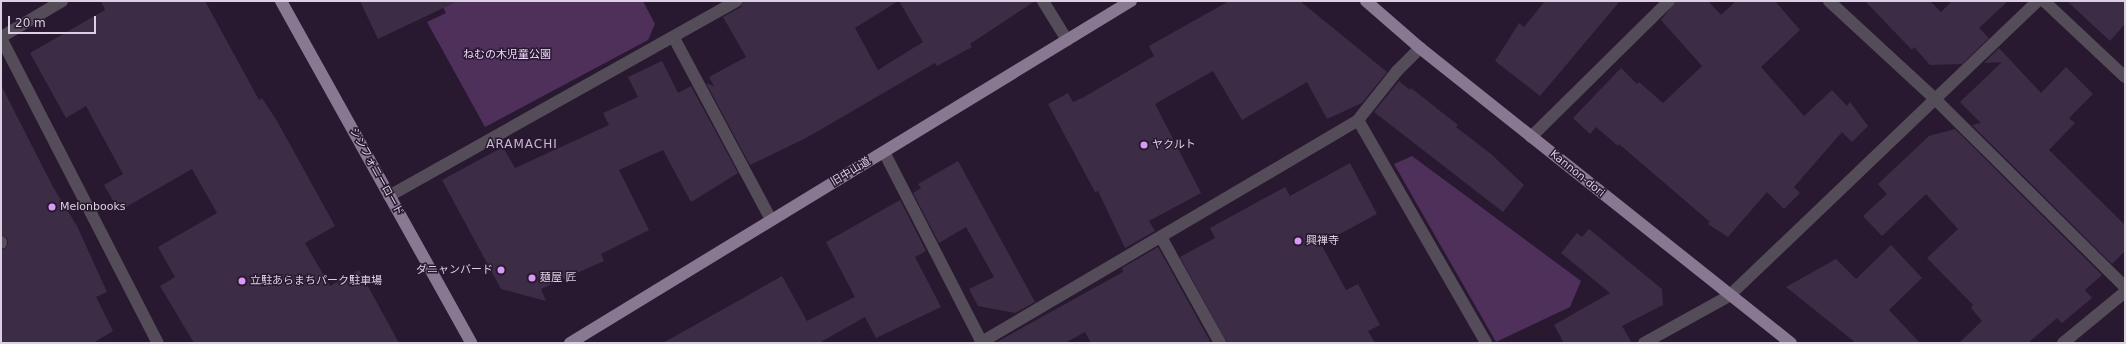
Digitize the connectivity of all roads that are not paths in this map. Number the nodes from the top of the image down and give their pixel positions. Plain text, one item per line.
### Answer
1 (62, 1) edge
2 (281, 1) edge
3 (737, 1) edge
4 (1043, 1) edge
5 (1131, 1) edge
6 (1366, 1) edge
7 (1669, 1) edge
8 (1829, 1) edge
9 (2038, 1) edge
10 (2044, 1) edge
11 (1, 37) edge
12 (674, 38) junction
13 (1067, 40) junction
14 (1420, 48) junction
15 (2125, 77) edge
16 (1934, 98) junction
17 (1358, 120) junction
18 (1531, 137) junction
19 (884, 152) junction
20 (389, 196) junction
21 (771, 220) junction
22 (1162, 237) junction
23 (2125, 287) edge
24 (2125, 292) edge
25 (1728, 296) junction
26 (158, 343) edge
27 (471, 343) edge
28 (570, 343) edge
29 (981, 343) edge
30 (1220, 343) edge
31 (1486, 343) edge
32 (1644, 343) edge
33 (1791, 343) edge
34 (2063, 343) edge

1 - 11 street
2 - 20 main road, シンフォニーロード
3 - 12 street
4 - 13 street
5 - 13 main road, 旧中山道
6 - 14 main road, Kannon-dori
7 - 18 street
8 - 16 street
9 - 16 street
10 - 15 street
11 - 26 street
12 - 20 street
12 - 21 street
13 - 19 main road, 旧中山道
14 - 17 street
14 - 18 main road, Kannon-dori
16 - 23 street
16 - 25 street
17 - 22 street
17 - 31 street
18 - 25 main road, Kannon-dori
19 - 21 main road, 旧中山道
19 - 29 street
20 - 27 main road, シンフォニーロード
21 - 28 main road, 旧中山道
22 - 29 street
22 - 30 street
24 - 34 street
25 - 32 street
25 - 33 main road, Kannon-dori

